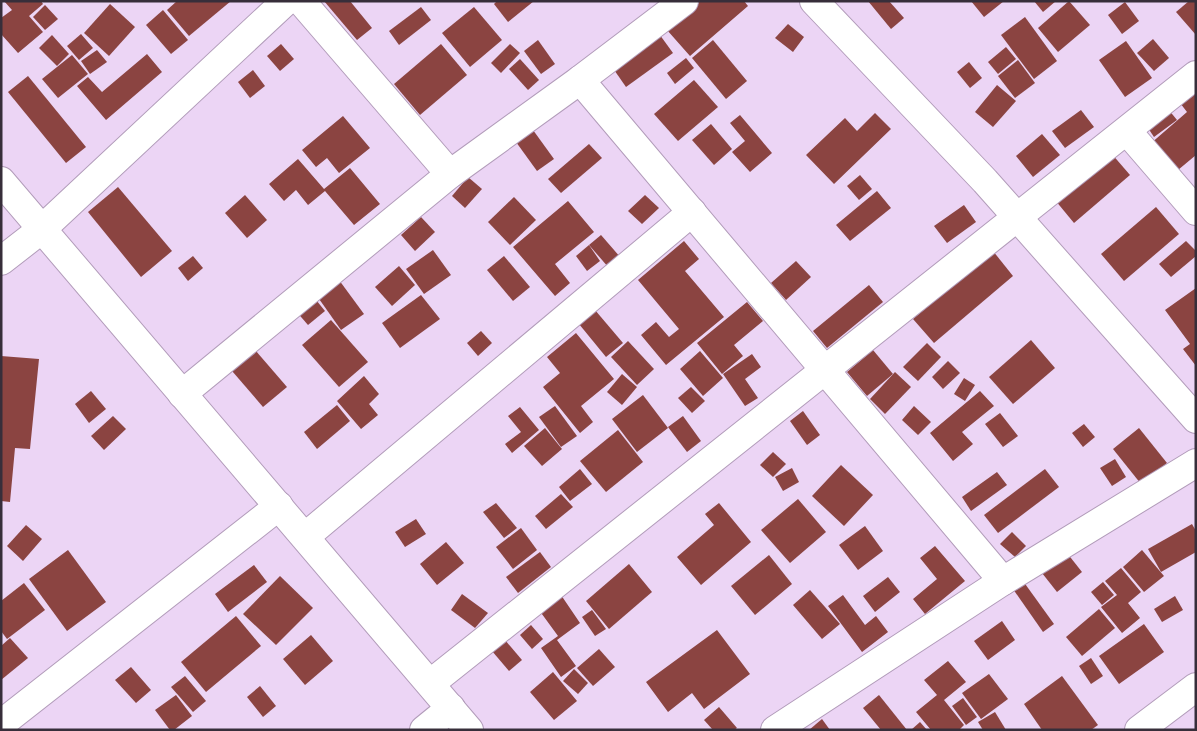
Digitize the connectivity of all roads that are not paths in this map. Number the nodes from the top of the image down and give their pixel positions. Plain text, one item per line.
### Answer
1 (286, 1) edge
2 (301, 1) edge
3 (684, 1) edge
4 (814, 1) edge
5 (1196, 75) edge
6 (580, 80) junction
7 (1127, 131) junction
8 (450, 174) junction
9 (1, 181) edge
10 (1196, 211) edge
11 (692, 212) junction
12 (1018, 218) junction
13 (42, 229) junction
14 (1, 261) edge
15 (825, 371) junction
16 (182, 394) junction
17 (1196, 419) edge
18 (1196, 463) edge
19 (280, 506) junction
20 (306, 536) junction
21 (1003, 581) junction
22 (431, 683) junction
23 (1196, 687) edge
24 (451, 708) junction
25 (1, 724) edge
26 (424, 730) edge
27 (469, 730) edge
28 (775, 730) edge
29 (1139, 730) edge

1 - 13 street
2 - 8 street
3 - 6 street
4 - 12 street
5 - 7 street
6 - 8 street
6 - 11 street
7 - 10 street
7 - 12 street
8 - 16 street
9 - 13 street
11 - 15 street
11 - 20 street
12 - 15 street
12 - 17 street
13 - 14 street
13 - 16 street
15 - 21 street
15 - 22 street
16 - 19 street
18 - 21 street
19 - 20 street
19 - 25 street
20 - 22 street
21 - 28 street
22 - 24 street
23 - 29 street
24 - 26 street
24 - 27 street

